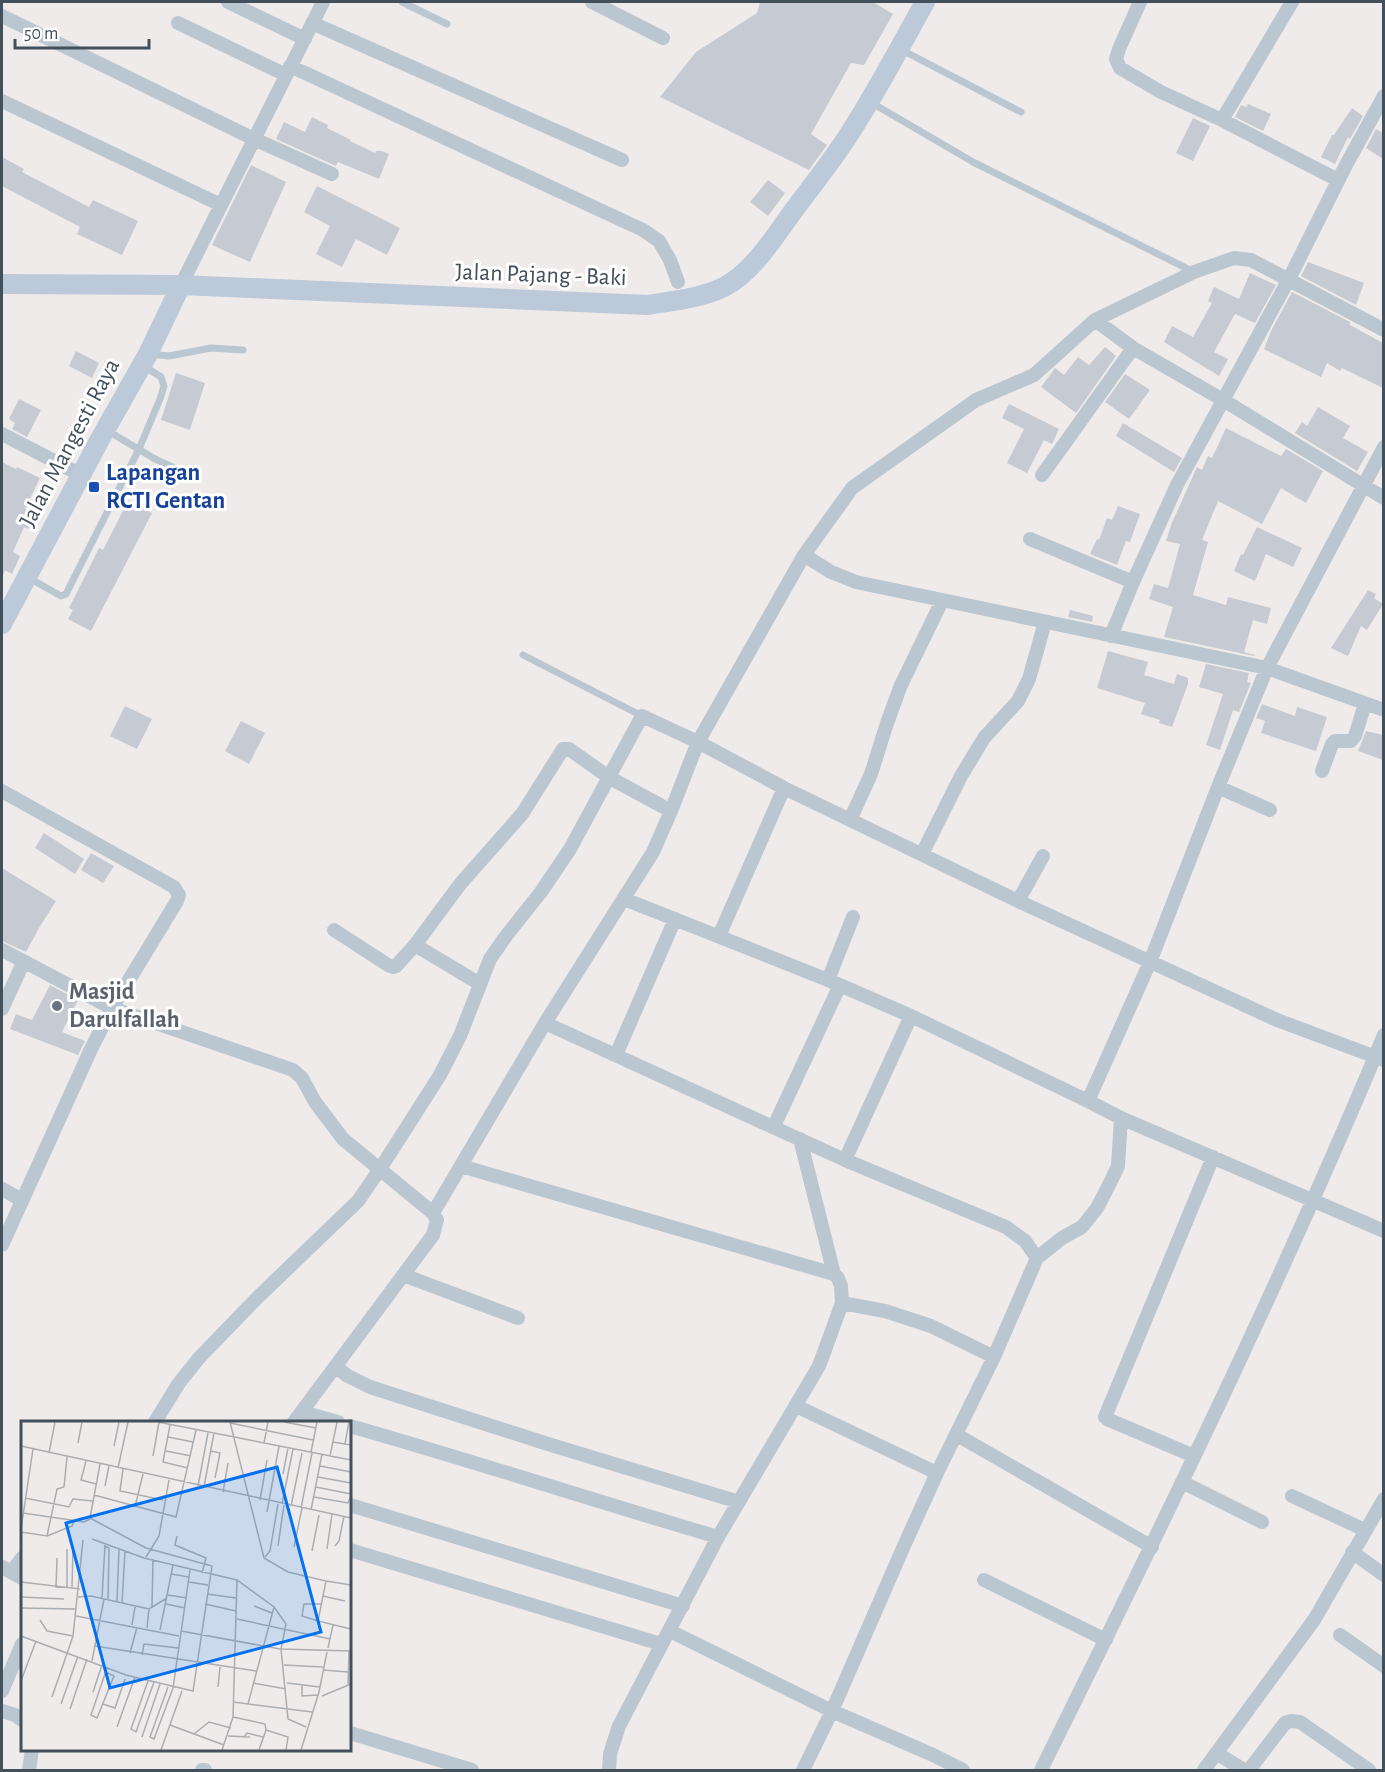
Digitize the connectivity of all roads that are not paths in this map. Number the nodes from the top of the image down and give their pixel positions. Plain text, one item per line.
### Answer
1 (228, 2) edge
2 (323, 2) edge
3 (402, 2) edge
4 (592, 2) edge
5 (925, 2) edge
6 (1140, 2) edge
7 (1292, 2) edge
8 (2, 16) edge
9 (178, 23) dead end
10 (312, 23) junction
11 (447, 24) dead end
12 (663, 38) dead end
13 (305, 39) junction
14 (900, 49) junction
15 (288, 70) junction
16 (1383, 96) edge
17 (2, 101) edge
18 (869, 101) junction
19 (1021, 112) dead end
20 (1222, 120) junction
21 (254, 140) junction
22 (622, 160) dead end
23 (332, 174) dead end
24 (1338, 180) junction
25 (221, 205) junction
26 (1194, 272) junction
27 (1289, 279) junction
28 (2, 284) edge
29 (181, 285) junction
30 (683, 290) junction
31 (1095, 320) junction
32 (1383, 330) edge
33 (1132, 348) junction
34 (243, 350) dead end
35 (145, 359) junction
36 (1223, 400) junction
37 (106, 430) junction
38 (2, 434) edge
39 (1383, 447) edge
40 (139, 449) junction
41 (81, 475) junction
42 (1042, 476) dead end
43 (196, 478) dead end
44 (1362, 486) junction
45 (1383, 498) edge
46 (1030, 539) dead end
47 (804, 555) junction
48 (27, 577) junction
49 (1133, 582) junction
50 (942, 601) junction
51 (3, 620) edge
52 (1045, 622) junction
53 (1111, 636) junction
54 (523, 656) dead end
55 (1267, 668) junction
56 (1365, 704) junction
57 (1383, 710) edge
58 (642, 716) junction
59 (698, 742) junction
60 (1322, 771) dead end
61 (610, 778) junction
62 (1218, 787) junction
63 (784, 788) junction
64 (2, 791) edge
65 (1270, 810) dead end
66 (671, 812) junction
67 (850, 820) junction
68 (922, 854) junction
69 (1043, 856) dead end
70 (624, 899) junction
71 (1018, 901) junction
72 (853, 917) dead end
73 (675, 919) junction
74 (334, 930) dead end
75 (719, 936) junction
76 (416, 945) junction
77 (2, 950) edge
78 (1150, 962) junction
79 (23, 963) junction
80 (834, 982) junction
81 (480, 984) junction
82 (112, 1008) junction
83 (2, 1009) edge
84 (911, 1016) junction
85 (545, 1023) junction
86 (1383, 1035) edge
87 (616, 1055) junction
88 (1379, 1059) edge
89 (1088, 1101) junction
90 (1121, 1118) junction
91 (774, 1126) junction
92 (800, 1139) junction
93 (1213, 1157) junction
94 (845, 1160) junction
95 (461, 1166) junction
96 (380, 1169) junction
97 (2, 1189) edge
98 (22, 1200) junction
99 (1312, 1201) junction
100 (433, 1213) junction
101 (1383, 1231) edge
102 (2, 1245) edge
103 (1037, 1258) junction
104 (834, 1274) junction
105 (403, 1275) junction
106 (842, 1304) junction
107 (518, 1318) dead end
108 (994, 1357) junction
109 (336, 1366) junction
110 (796, 1406) junction
111 (298, 1417) edge
112 (156, 1421) edge
113 (330, 1421) edge
114 (351, 1426) edge
115 (957, 1435) junction
116 (1194, 1456) junction
117 (937, 1473) junction
118 (1182, 1482) junction
119 (1292, 1496) dead end
120 (1383, 1500) edge
121 (738, 1502) junction
122 (351, 1505) edge
123 (1262, 1522) dead end
124 (1365, 1530) junction
125 (718, 1538) junction
126 (1152, 1547) junction
127 (351, 1550) edge
128 (1352, 1552) junction
129 (21, 1559) edge
130 (12, 1572) edge
131 (1383, 1575) edge
132 (984, 1580) dead end
133 (683, 1606) junction
134 (670, 1631) junction
135 (1340, 1635) dead end
136 (1106, 1640) junction
137 (662, 1644) junction
138 (21, 1646) edge
139 (1383, 1666) edge
140 (2, 1691) edge
141 (2, 1711) edge
142 (832, 1711) junction
143 (21, 1719) edge
144 (351, 1733) edge
145 (32, 1751) edge
146 (1218, 1754) junction
147 (29, 1770) edge
148 (472, 1770) edge
149 (609, 1770) edge
150 (802, 1770) edge
151 (963, 1770) edge
152 (1041, 1770) edge
153 (1204, 1770) edge
154 (1244, 1770) edge
155 (1249, 1770) edge
156 (1369, 1770) edge

1 - 13 street
2 - 10 street
3 - 11 lane
4 - 12 street
5 - 14 main road, Jalan Pajang - Baki
6 - 20 street
7 - 20 street
8 - 21 street
9 - 15 street
10 - 13 street
10 - 22 street
13 - 15 street
14 - 18 main road, Jalan Pajang - Baki
14 - 19 lane
15 - 21 street
15 - 30 street
16 - 24 street
17 - 25 street
18 - 26 lane
18 - 30 main road, Jalan Pajang - Baki
20 - 24 street
21 - 23 street
21 - 25 street
24 - 27 street
25 - 29 street
26 - 27 street
26 - 31 street
27 - 32 street
27 - 36 street
28 - 29 main road, Jalan Pajang - Baki
29 - 30 main road, Jalan Pajang - Baki
29 - 35 main road, Jalan Mangesti Raya
31 - 33 street
31 - 47 street
33 - 36 street
33 - 42 street
34 - 35 lane
35 - 37 main road, Jalan Mangesti Raya
35 - 40 lane
36 - 44 street
36 - 49 street
37 - 40 lane
37 - 41 main road, Jalan Mangesti Raya
38 - 41 street
39 - 44 street
40 - 43 lane
40 - 48 lane
41 - 48 main road, Jalan Mangesti Raya
44 - 45 street
44 - 55 street
46 - 49 street
47 - 50 street
47 - 59 street
48 - 51 main road, Jalan Mangesti Raya
49 - 53 street
50 - 52 street
50 - 67 street
52 - 53 street
52 - 68 street
53 - 55 street
54 - 58 lane
55 - 56 street
55 - 62 street
56 - 57 street
56 - 60 street
58 - 59 street
58 - 61 street
59 - 63 street
59 - 66 street
61 - 66 street
61 - 76 street
61 - 81 street
62 - 65 street
62 - 78 street
63 - 67 street
63 - 75 street
64 - 82 street
66 - 70 street
67 - 68 street
68 - 71 street
69 - 71 street
70 - 73 street
70 - 85 street
71 - 78 street
72 - 80 street
73 - 75 street
73 - 87 street
74 - 76 street
75 - 80 street
76 - 81 street
77 - 79 street
78 - 88 street
78 - 89 street
79 - 82 street
79 - 83 street
80 - 84 street
80 - 91 street
81 - 96 street
82 - 96 street
82 - 98 street
84 - 89 street
84 - 94 street
85 - 87 street
85 - 95 street
86 - 88 street
87 - 91 street
88 - 99 street
89 - 90 street
90 - 93 street
90 - 103 street
91 - 92 street
92 - 94 street
92 - 104 street
93 - 99 street
93 - 116 street
94 - 103 street
95 - 100 street
95 - 104 street
96 - 100 street
96 - 112 street
97 - 98 street
98 - 102 street
99 - 101 street
99 - 116 street
100 - 105 street
103 - 108 street
104 - 106 street
105 - 107 street
105 - 109 street
106 - 108 street
106 - 110 street
108 - 115 street
109 - 111 street
109 - 121 street
110 - 117 street
110 - 121 street
111 - 113 street
114 - 125 street
115 - 117 street
115 - 126 street
116 - 118 street
117 - 142 street
118 - 123 street
118 - 126 street
119 - 124 street
120 - 124 street
121 - 125 street
122 - 133 street
124 - 128 street
125 - 133 street
126 - 136 street
127 - 137 street
128 - 131 street
128 - 146 street
129 - 130 street
132 - 136 street
133 - 134 street
134 - 137 street
134 - 142 street
135 - 139 street
136 - 152 street
137 - 149 street
138 - 140 street
141 - 143 street
142 - 150 street
142 - 151 street
144 - 148 street
145 - 147 street
146 - 153 street
146 - 154 street
155 - 156 street

